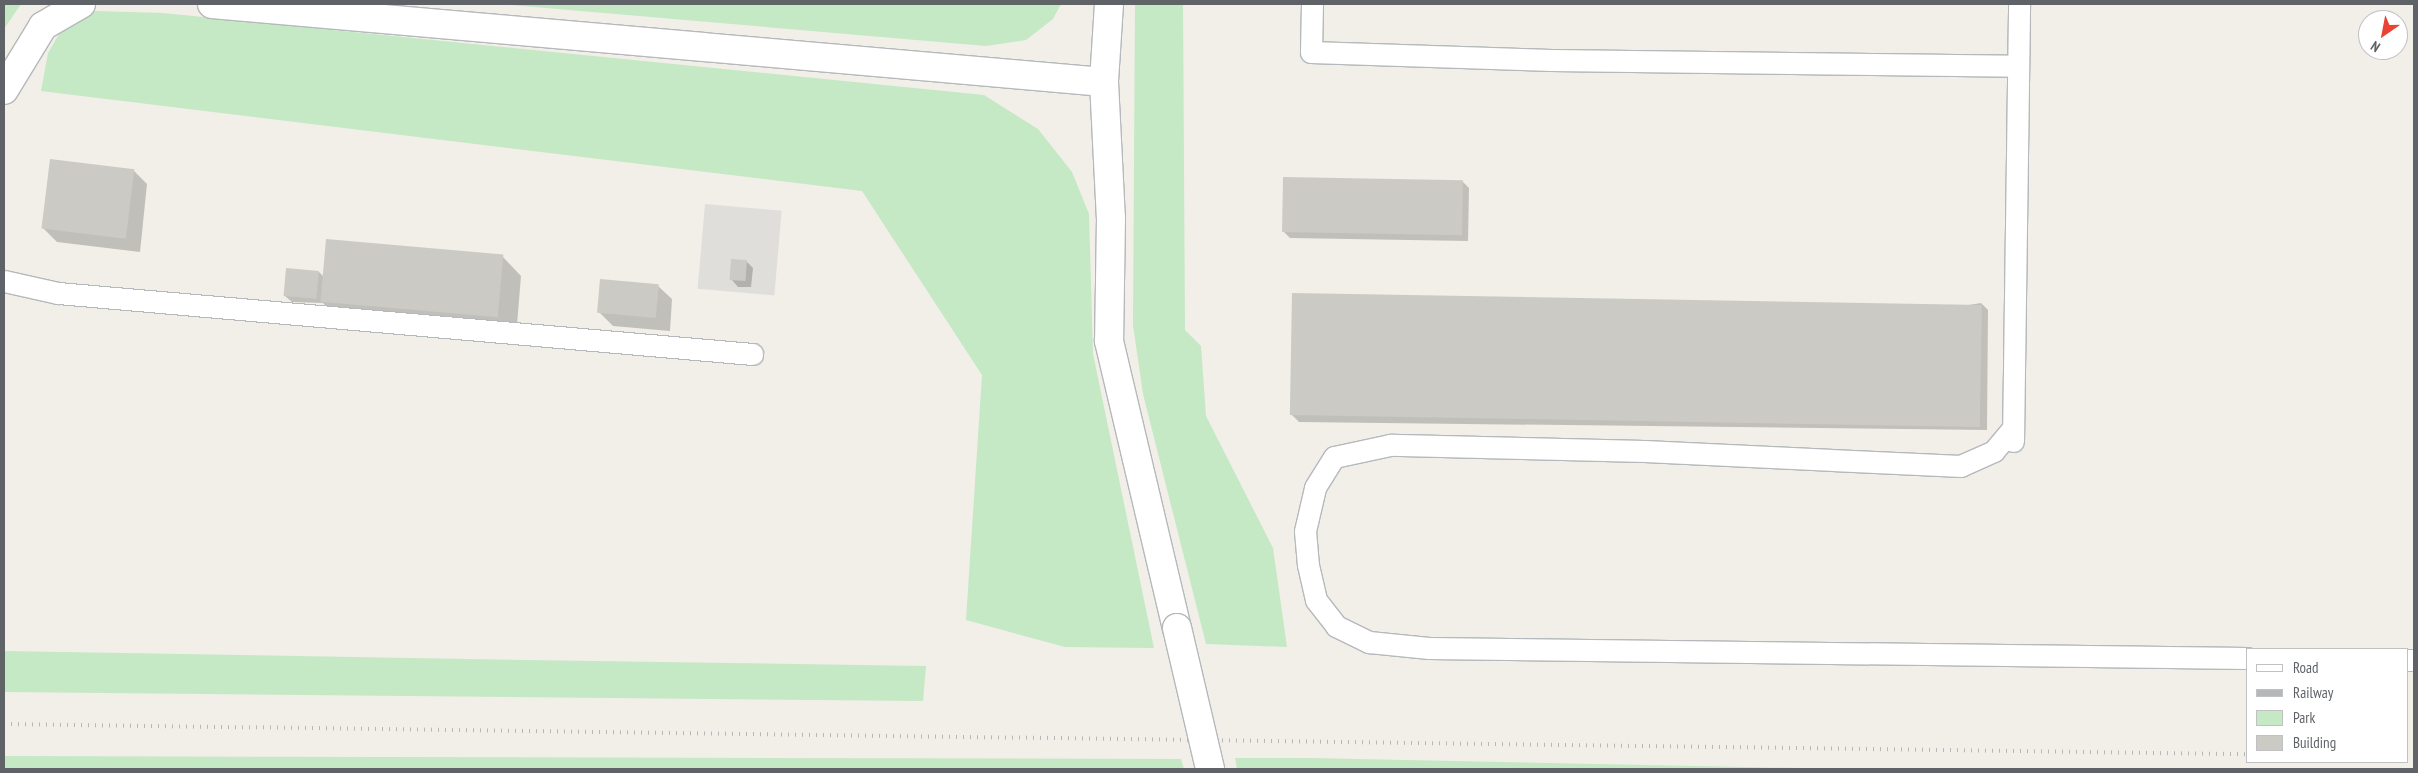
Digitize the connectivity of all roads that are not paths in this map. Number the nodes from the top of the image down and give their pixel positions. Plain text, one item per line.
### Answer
1 (81, 4) edge
2 (212, 4) edge
3 (1109, 4) edge
4 (1312, 4) edge
5 (2019, 4) edge
6 (2017, 66) junction
7 (1104, 82) junction
8 (4, 90) edge
9 (4, 281) edge
10 (752, 354) dead end
11 (2013, 428) junction
12 (2014, 449) dead end
13 (2246, 658) edge
14 (1210, 769) edge

1 - 8 street
2 - 7 street
3 - 7 street
4 - 6 lane
5 - 6 lane
6 - 11 lane
7 - 14 street, bridge
9 - 10 lane
11 - 12 lane
11 - 13 lane

